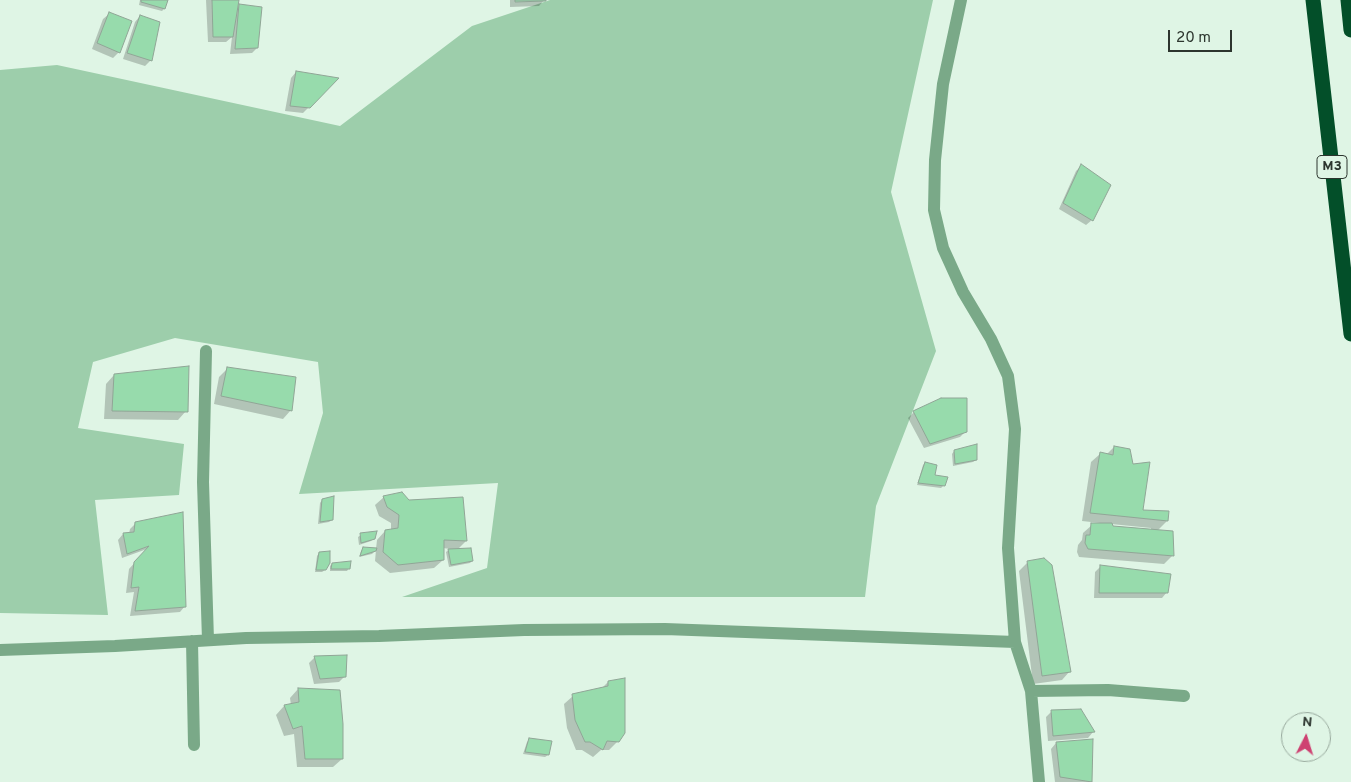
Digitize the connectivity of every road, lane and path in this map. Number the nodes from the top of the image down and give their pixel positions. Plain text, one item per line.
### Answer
1 (961, 0) edge
2 (1313, 0) edge
3 (1348, 0) edge
4 (1351, 30) edge
5 (1351, 334) edge
6 (206, 350) dead end
7 (208, 640) junction
8 (192, 641) junction
9 (1015, 642) junction
10 (0, 650) edge
11 (1031, 691) junction
12 (1184, 696) dead end
13 (194, 745) dead end
14 (1039, 782) edge

1 - 9 street
2 - 5 highway, M3
3 - 4 highway
6 - 7 street
7 - 8 street
7 - 9 street
8 - 10 street
8 - 13 street
9 - 11 street
11 - 12 street
11 - 14 street

